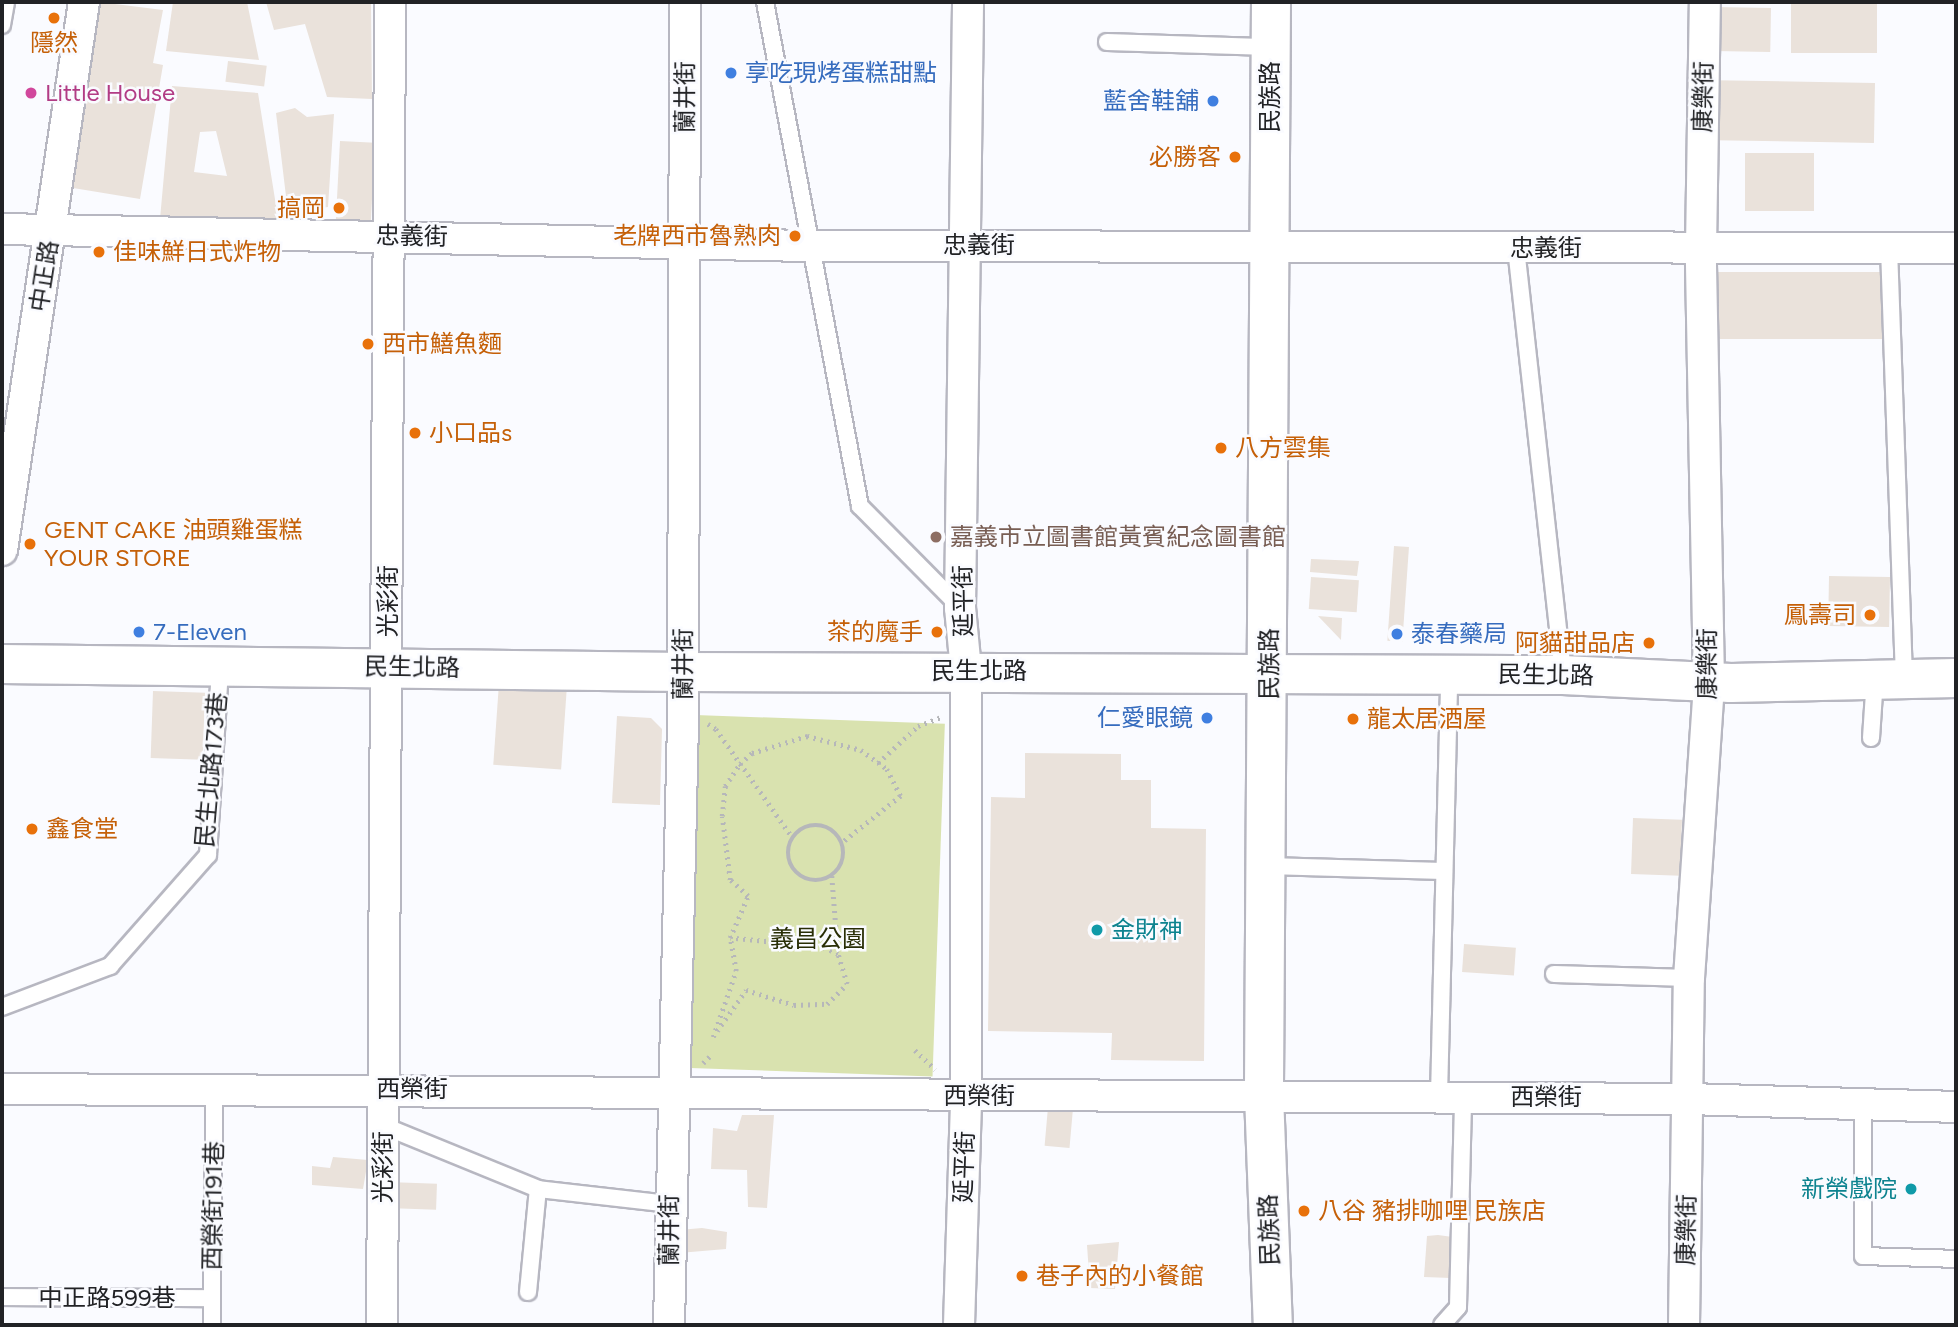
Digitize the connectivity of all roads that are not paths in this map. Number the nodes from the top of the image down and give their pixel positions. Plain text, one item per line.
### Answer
1 (6, 2) edge
2 (84, 2) edge
3 (390, 2) edge
4 (685, 2) edge
5 (765, 2) edge
6 (968, 2) edge
7 (1270, 2) edge
8 (1705, 2) edge
9 (2, 25) edge
10 (1107, 42) dead end
11 (1270, 47) junction
12 (2, 229) edge
13 (51, 229) junction
14 (390, 235) junction
15 (684, 243) junction
16 (967, 245) junction
17 (810, 246) junction
18 (1270, 247) junction
19 (1516, 248) junction
20 (1889, 248) junction
21 (1956, 248) edge
22 (1701, 249) junction
23 (3, 537) edge
24 (960, 608) junction
25 (2, 664) edge
26 (220, 666) junction
27 (388, 667) junction
28 (966, 670) junction
29 (684, 672) junction
30 (1269, 672) junction
31 (1450, 674) junction
32 (1563, 675) junction
33 (1889, 678) junction
34 (1956, 678) edge
35 (1709, 682) junction
36 (1871, 738) dead end
37 (1266, 866) junction
38 (1444, 871) junction
39 (1554, 974) dead end
40 (1689, 978) junction
41 (2, 1007) edge
42 (214, 1088) junction
43 (384, 1089) junction
44 (2, 1090) edge
45 (675, 1091) junction
46 (1264, 1095) junction
47 (967, 1097) junction
48 (1451, 1097) junction
49 (1688, 1098) junction
50 (1863, 1104) junction
51 (1956, 1107) edge
52 (384, 1126) junction
53 (538, 1189) junction
54 (668, 1204) junction
55 (1956, 1259) edge
56 (528, 1292) dead end
57 (2, 1297) edge
58 (212, 1298) junction
59 (212, 1325) edge
60 (382, 1325) edge
61 (669, 1325) edge
62 (959, 1325) edge
63 (1273, 1325) edge
64 (1442, 1325) edge
65 (1685, 1325) edge

1 - 9 lane
2 - 13 street, 中正路
3 - 14 street, 光彩街
4 - 15 street, 蘭井街
5 - 17 lane
6 - 16 street, 延平街
7 - 11 main road, 民族路
8 - 22 street, 康樂街
10 - 11 lane
11 - 18 main road, 民族路
12 - 13 street, 忠義街
13 - 14 street, 忠義街
13 - 23 street, 中正路
14 - 15 street, 忠義街
14 - 27 street, 光彩街
15 - 17 street, 忠義街
15 - 29 street, 蘭井街
16 - 17 street, 忠義街
16 - 18 street, 忠義街
16 - 24 street, 延平街
17 - 24 lane
18 - 19 street, 忠義街
18 - 30 main road, 民族路
19 - 22 street, 忠義街
19 - 32 lane
20 - 21 street, 忠義街
20 - 22 street, 忠義街
20 - 33 lane
22 - 35 street, 康樂街
24 - 28 street, 延平街
25 - 26 main road, 民生北路
26 - 27 main road, 民生北路
26 - 41 lane, 民生北路173巷
27 - 29 main road, 民生北路
27 - 43 street, 光彩街
28 - 29 main road, 民生北路
28 - 30 main road, 民生北路
28 - 47 street, 延平街
29 - 45 street, 蘭井街
30 - 31 main road, 民生北路
30 - 37 main road, 民族路
31 - 32 main road, 民生北路
31 - 38 lane
32 - 35 main road, 民生北路
33 - 34 main road, 民生北路
33 - 35 main road, 民生北路
33 - 36 lane
35 - 40 street, 康樂街
37 - 38 lane
37 - 46 main road, 民族路
38 - 48 lane
39 - 40 lane
40 - 49 street, 康樂街
42 - 43 street, 西榮街
42 - 44 street, 西榮街
42 - 58 lane, 西榮街191巷
43 - 45 street, 西榮街
43 - 52 street, 光彩街
45 - 47 street, 西榮街
45 - 54 street, 蘭井街
46 - 47 street, 西榮街
46 - 48 street, 西榮街
46 - 63 main road, 民族路
47 - 62 street, 延平街
48 - 49 street, 西榮街
48 - 64 lane
49 - 50 street, 西榮街
49 - 65 street, 康樂街
50 - 51 street, 西榮街
50 - 55 lane
52 - 53 lane
52 - 60 street, 光彩街
53 - 54 lane
53 - 56 lane
54 - 61 street, 蘭井街
57 - 58 lane, 中正路599巷
58 - 59 lane, 西榮街191巷

